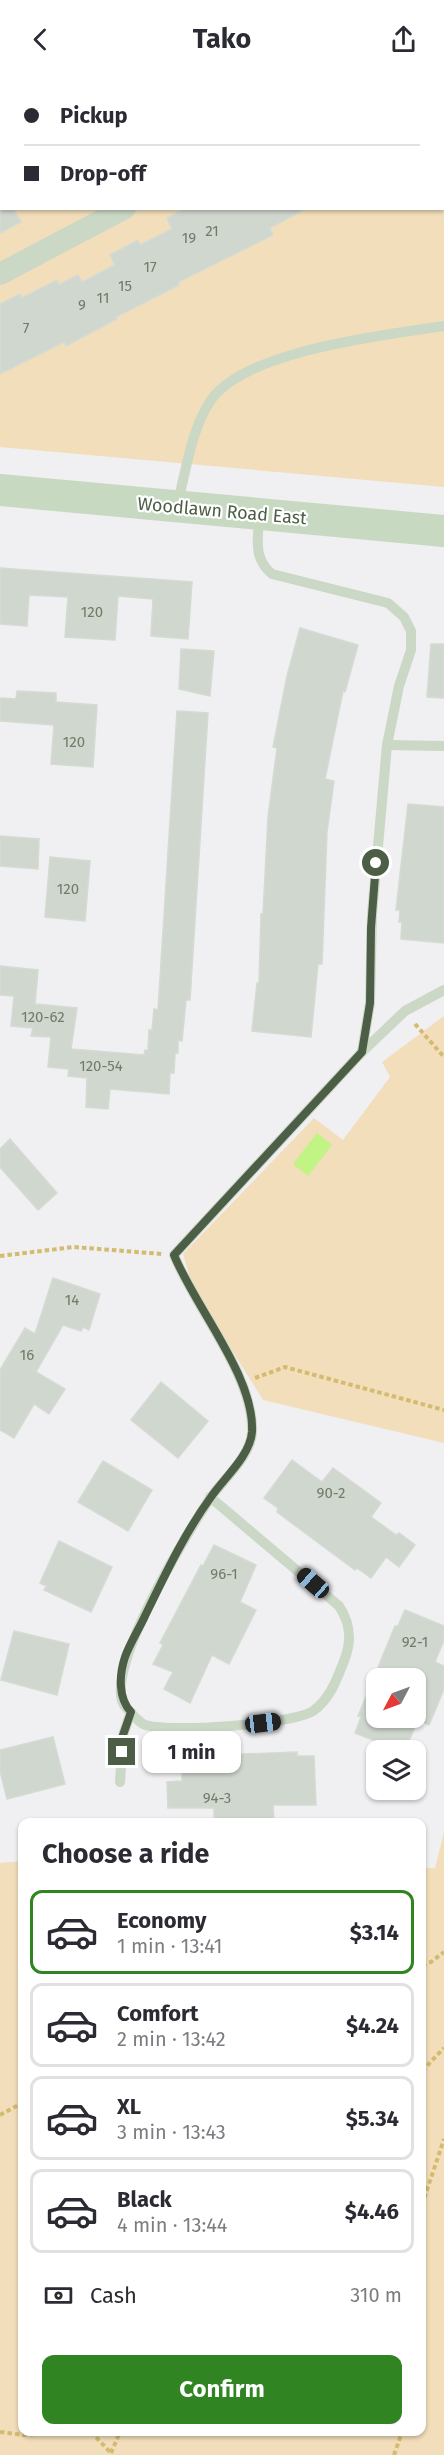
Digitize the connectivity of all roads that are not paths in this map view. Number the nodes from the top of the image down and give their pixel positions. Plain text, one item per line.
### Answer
1 (121, 210) edge
2 (0, 274) edge
3 (444, 326) edge
4 (0, 490) edge
5 (177, 506) junction
6 (260, 514) junction
7 (444, 531) edge
8 (387, 745) junction
9 (444, 746) edge
10 (444, 990) edge
11 (362, 1052) junction
12 (210, 1497) junction
13 (131, 1712) junction
14 (120, 1782) dead end

1 - 2 street
3 - 5 lane
4 - 5 main road, Woodlawn Road East
5 - 6 main road, Woodlawn Road East
6 - 7 main road, Woodlawn Road East
6 - 8 lane
8 - 9 lane
8 - 11 lane
10 - 11 lane
11 - 12 lane
12 - 13 lane
12 - 13 lane
13 - 14 lane

